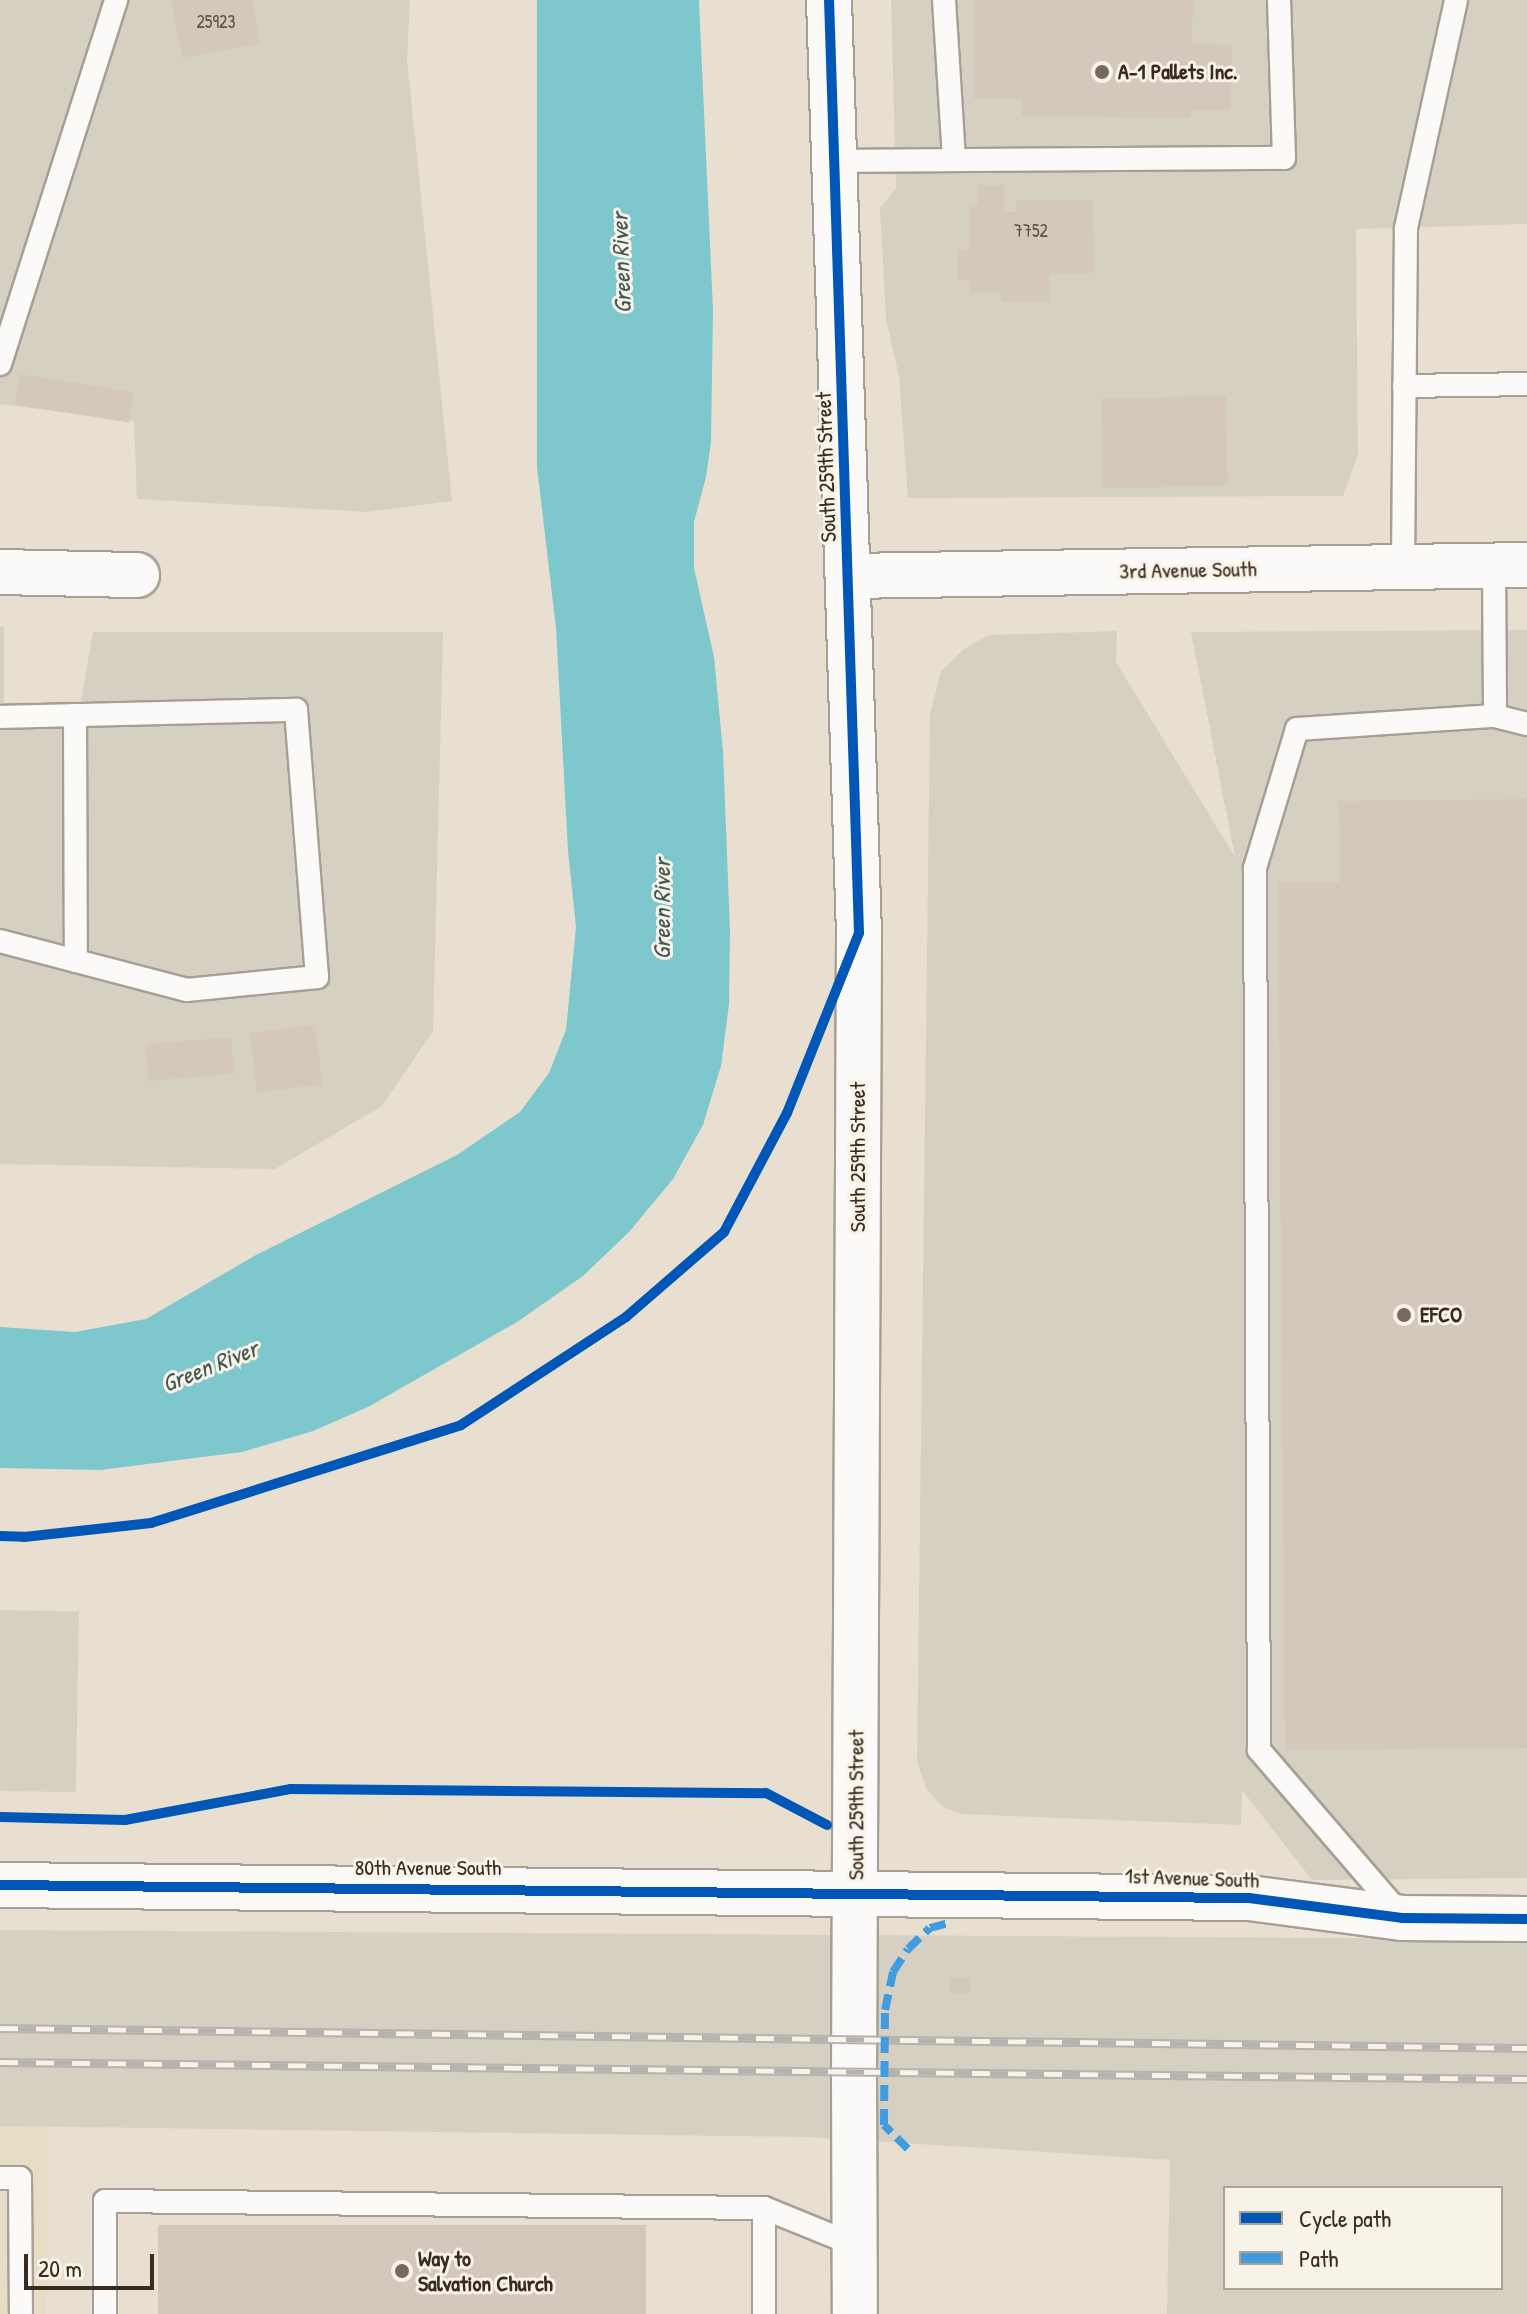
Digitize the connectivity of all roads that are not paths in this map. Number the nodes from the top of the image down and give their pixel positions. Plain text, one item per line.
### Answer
1 (116, 0) edge
2 (829, 0) edge
3 (944, 0) edge
4 (1279, 0) edge
5 (1456, 0) edge
6 (954, 160) junction
7 (835, 161) junction
8 (0, 364) edge
9 (1527, 384) edge
10 (1404, 386) junction
11 (1511, 565) edge
12 (1403, 567) junction
13 (0, 572) edge
14 (137, 575) dead end
15 (849, 576) junction
16 (75, 715) junction
17 (1495, 716) junction
18 (0, 717) edge
19 (1527, 724) edge
20 (0, 941) edge
21 (76, 961) junction
22 (0, 1885) edge
23 (855, 1891) junction
24 (1402, 1918) junction
25 (1527, 1919) edge
26 (0, 2178) edge
27 (764, 2208) junction
28 (855, 2245) junction
29 (21, 2314) edge
30 (105, 2314) edge
31 (764, 2314) edge
32 (855, 2314) edge

1 - 8 lane
2 - 7 street, South 259th Street
3 - 6 lane
4 - 6 lane
5 - 10 lane
6 - 7 lane
7 - 15 street, South 259th Street
9 - 10 lane
10 - 12 lane
11 - 12 street, 3rd Avenue South
11 - 17 lane
12 - 15 street, 3rd Avenue South
13 - 14 street
15 - 23 street, South 259th Street
16 - 18 lane
16 - 21 lane
16 - 21 lane
17 - 19 lane
17 - 24 lane
20 - 21 lane
22 - 23 street, 80th Avenue South
23 - 24 street, 1st Avenue South
23 - 28 street, South 259th Street
24 - 25 street, 1st Avenue South
26 - 29 lane
27 - 28 lane
27 - 30 lane
27 - 31 lane
28 - 32 street, South 259th Street

